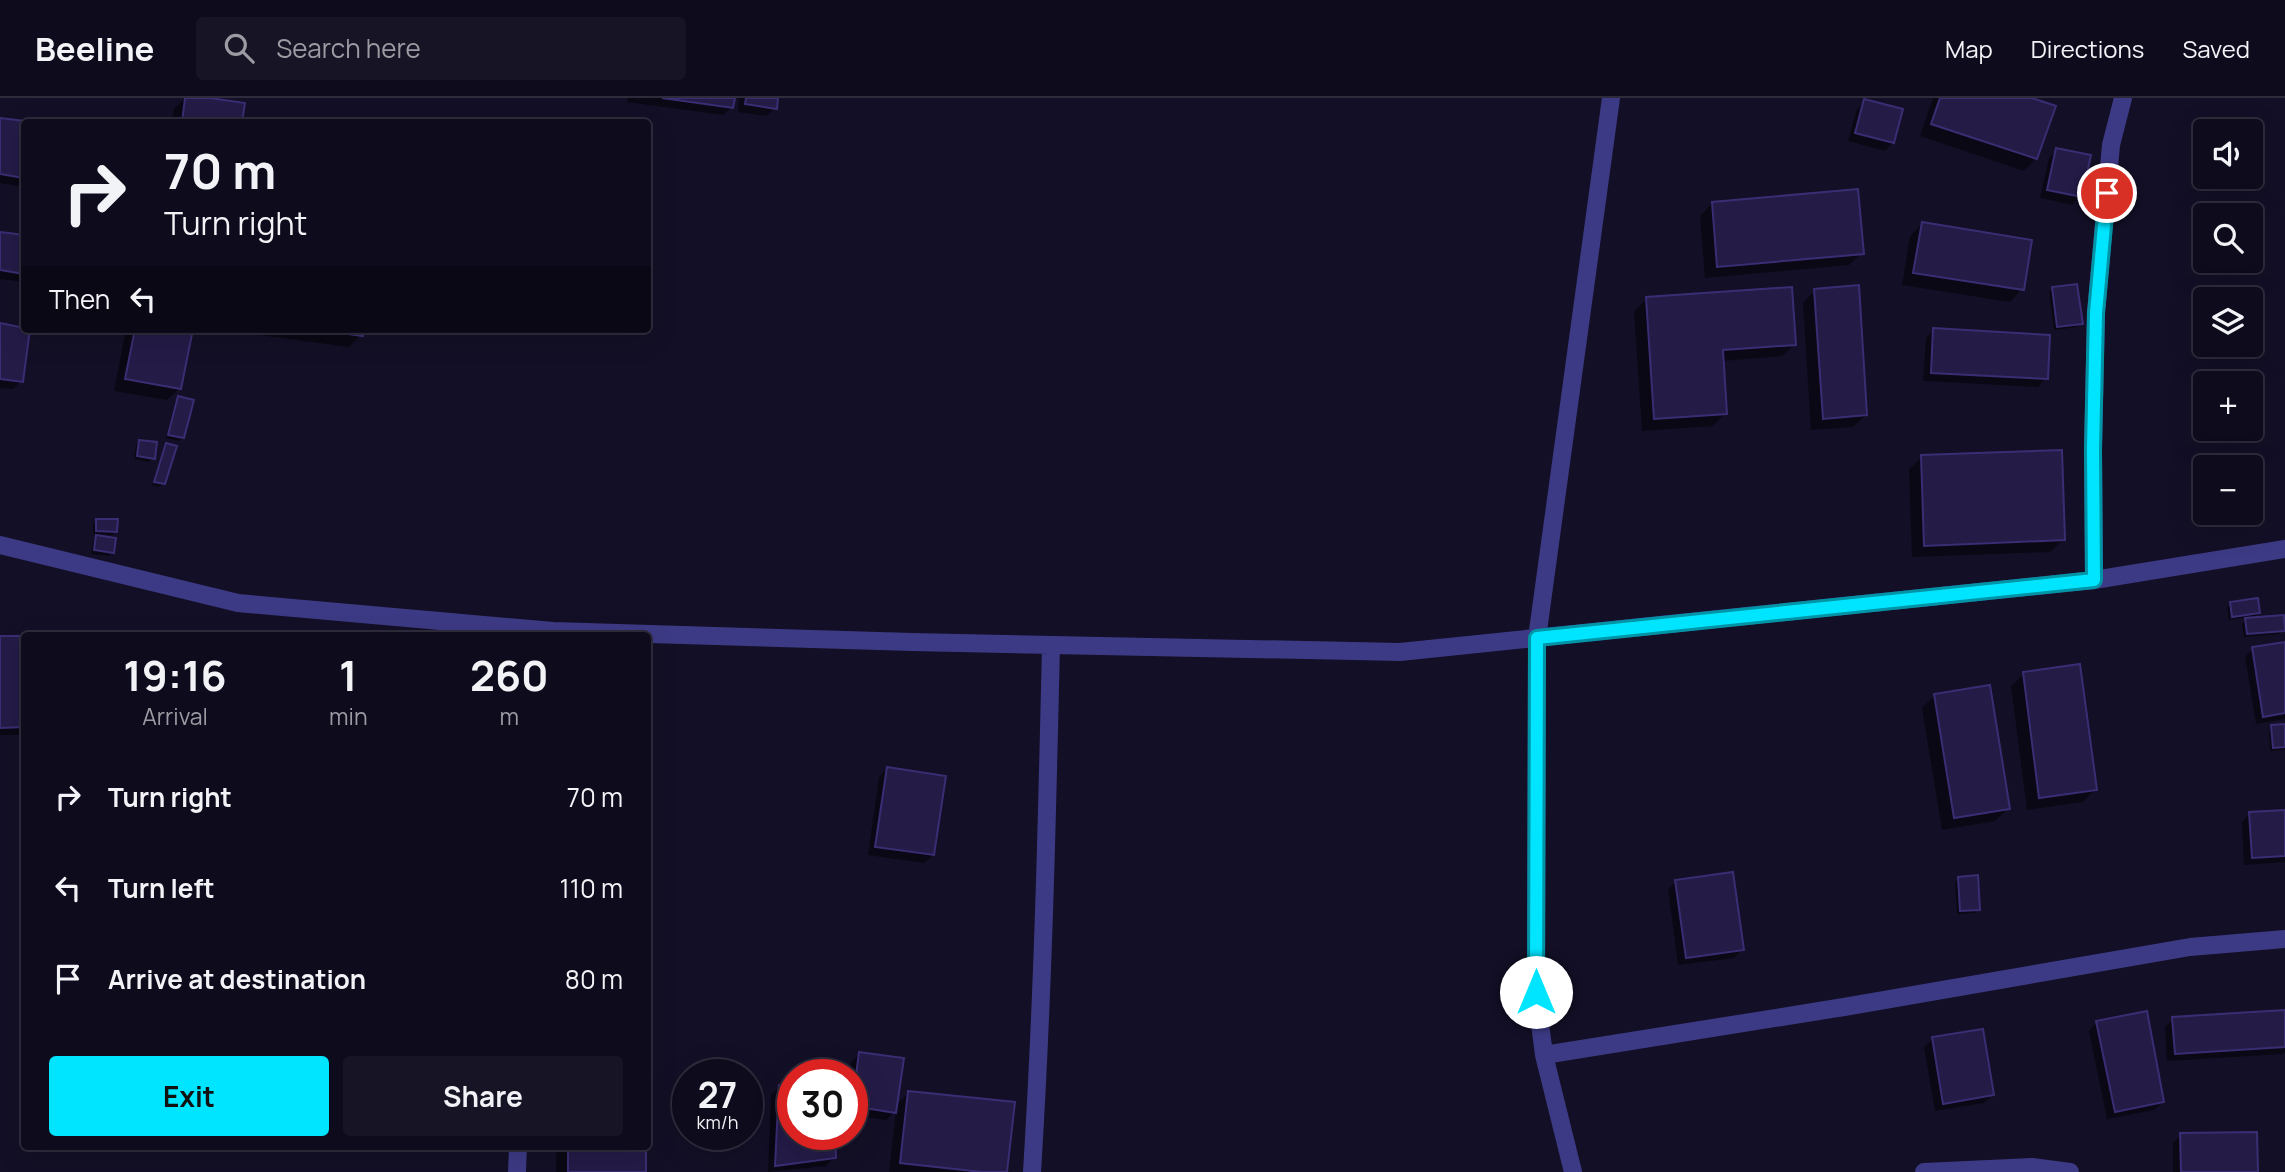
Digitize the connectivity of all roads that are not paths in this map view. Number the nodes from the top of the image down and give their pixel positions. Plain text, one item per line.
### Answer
1 (1611, 98) edge
2 (2123, 98) edge
3 (0, 545) edge
4 (2285, 550) edge
5 (2094, 580) junction
6 (542, 632) edge
7 (651, 635) edge
8 (1537, 638) junction
9 (1051, 645) junction
10 (2285, 939) edge
11 (1544, 1055) junction
12 (517, 1150) edge
13 (517, 1172) edge
14 (1031, 1172) edge
15 (1573, 1172) edge
16 (1924, 1172) edge
17 (2070, 1172) edge

1 - 8 street
2 - 5 street
3 - 6 street
4 - 5 street
5 - 8 street
7 - 9 street
8 - 9 street
8 - 11 street
9 - 14 street
10 - 11 street
11 - 15 street
12 - 13 street
16 - 17 street

